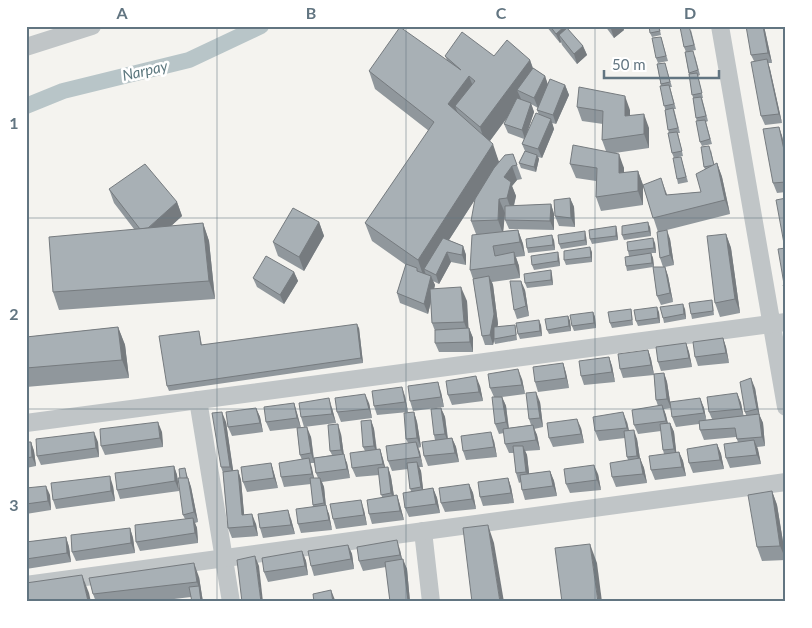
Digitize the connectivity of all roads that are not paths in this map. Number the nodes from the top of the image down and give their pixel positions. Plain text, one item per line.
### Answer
1 (92, 26) edge
2 (720, 26) edge
3 (26, 47) edge
4 (779, 323) edge
5 (198, 400) junction
6 (786, 407) edge
7 (26, 423) edge
8 (786, 482) edge
9 (423, 531) junction
10 (223, 558) junction
11 (26, 585) edge
12 (231, 602) edge
13 (432, 602) edge

1 - 3 street
2 - 4 street
4 - 5 street
4 - 6 street
5 - 7 street
5 - 10 street
8 - 9 street
9 - 10 street
9 - 13 street
10 - 11 street
10 - 12 street

